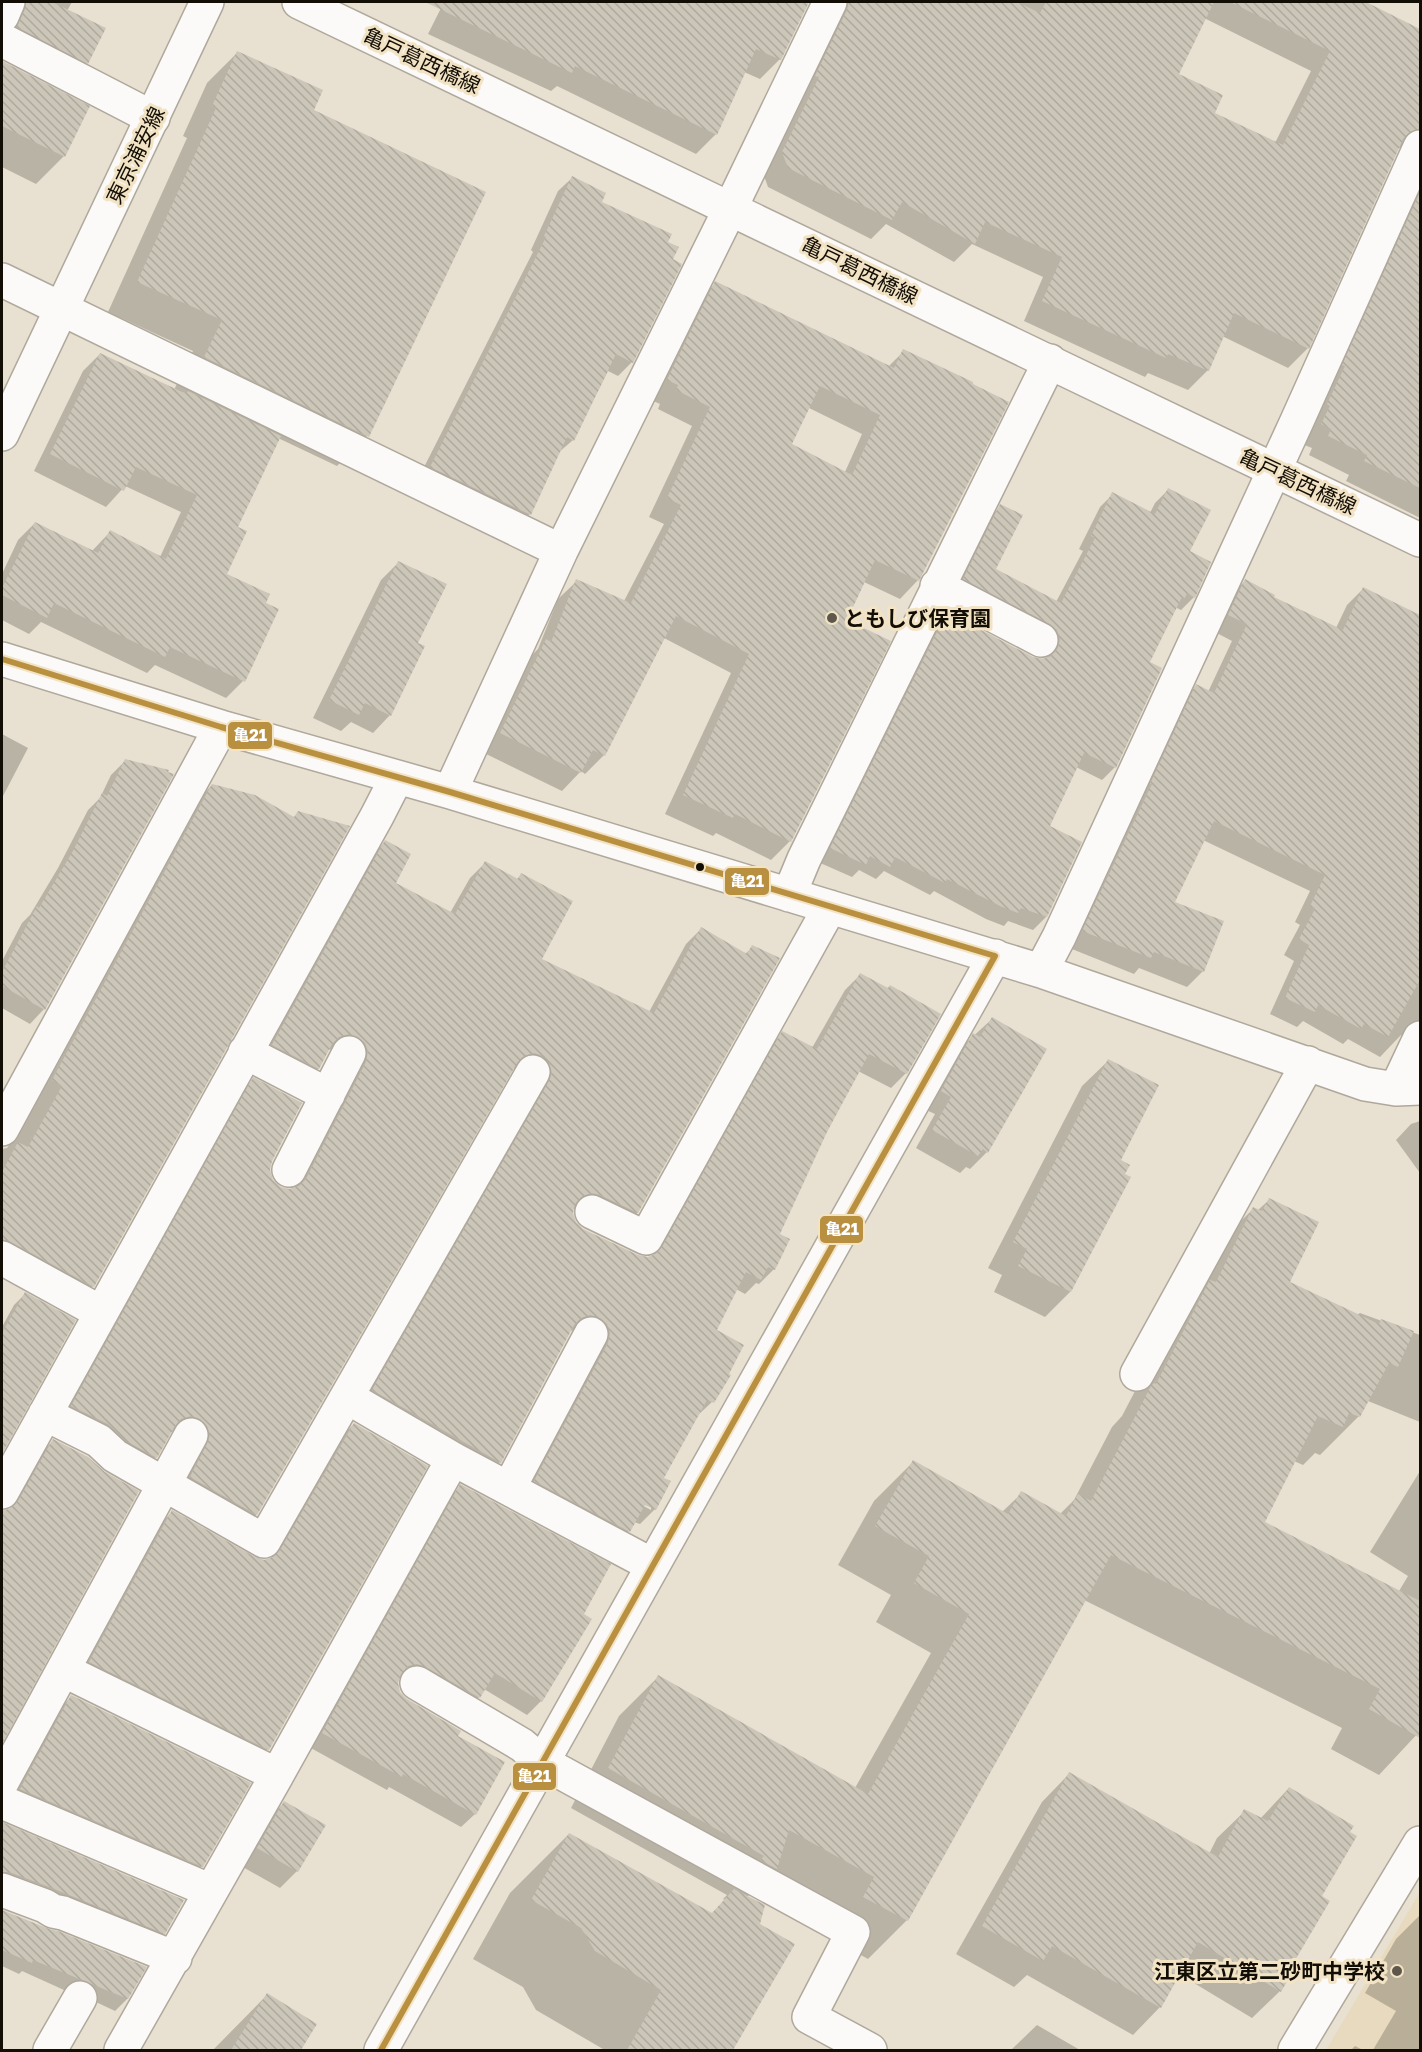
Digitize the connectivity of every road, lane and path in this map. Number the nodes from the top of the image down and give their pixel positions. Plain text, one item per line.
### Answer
1 (8, 2) edge
2 (207, 2) edge
3 (299, 2) edge
4 (830, 2) edge
5 (2, 16) edge
6 (2, 40) edge
7 (153, 118) junction
8 (1420, 147) edge
9 (731, 207) junction
10 (2, 280) edge
11 (62, 308) junction
12 (1050, 361) junction
13 (2, 434) edge
14 (1273, 470) junction
15 (1420, 540) edge
16 (561, 551) junction
17 (937, 586) junction
18 (1041, 640) dead end
19 (2, 659) edge
20 (221, 727) junction
21 (397, 777) junction
22 (450, 792) junction
23 (789, 895) junction
24 (830, 907) junction
25 (995, 956) junction
26 (1041, 971) junction
27 (1420, 1038) edge
28 (245, 1052) junction
29 (349, 1053) dead end
30 (1308, 1064) junction
31 (533, 1072) dead end
32 (1408, 1089) edge
33 (328, 1095) junction
34 (2, 1129) edge
35 (289, 1170) dead end
36 (592, 1212) dead end
37 (2, 1258) edge
38 (100, 1312) junction
39 (591, 1334) dead end
40 (1137, 1374) dead end
41 (347, 1397) junction
42 (45, 1414) junction
43 (191, 1435) dead end
44 (453, 1458) junction
45 (165, 1484) junction
46 (509, 1488) junction
47 (2, 1492) edge
48 (652, 1564) junction
49 (63, 1670) junction
50 (417, 1683) dead end
51 (542, 1762) junction
52 (277, 1775) junction
53 (2, 1782) edge
54 (2, 1802) edge
55 (1420, 1843) edge
56 (2, 1890) edge
57 (211, 1891) junction
58 (175, 1958) junction
59 (80, 1998) dead end
60 (50, 2050) edge
61 (121, 2050) edge
62 (381, 2050) edge
63 (870, 2050) edge
64 (1295, 2050) edge

1 - 5 street
2 - 7 street, 東京浦安線
3 - 9 street, 亀戸葛西橋線
4 - 9 street
6 - 7 street
7 - 11 street, 東京浦安線
8 - 14 street
9 - 12 street, 亀戸葛西橋線
9 - 16 street
10 - 11 street
11 - 13 street, 東京浦安線
11 - 16 street
12 - 14 street, 亀戸葛西橋線
12 - 17 street
14 - 15 street, 亀戸葛西橋線
14 - 26 street
16 - 22 street
17 - 18 street
17 - 23 street
19 - 20 street
20 - 21 street
20 - 34 street
21 - 22 street
21 - 28 street
22 - 23 street
23 - 24 street
24 - 25 street
24 - 36 street
25 - 26 street
25 - 48 street
26 - 30 street
27 - 32 street
28 - 33 street
28 - 38 street
29 - 33 street
30 - 32 street
30 - 40 street
31 - 41 street
33 - 35 street
37 - 38 street
38 - 42 street
39 - 46 street
41 - 44 street
41 - 45 street
42 - 45 street
42 - 47 street
43 - 45 street
44 - 46 street
44 - 52 street
45 - 49 street
46 - 48 street
48 - 51 street
49 - 52 street
49 - 53 street
50 - 51 street
51 - 62 street
51 - 63 street
52 - 57 street
54 - 57 street
55 - 64 street
56 - 58 street
57 - 58 street
58 - 61 street
59 - 60 street

